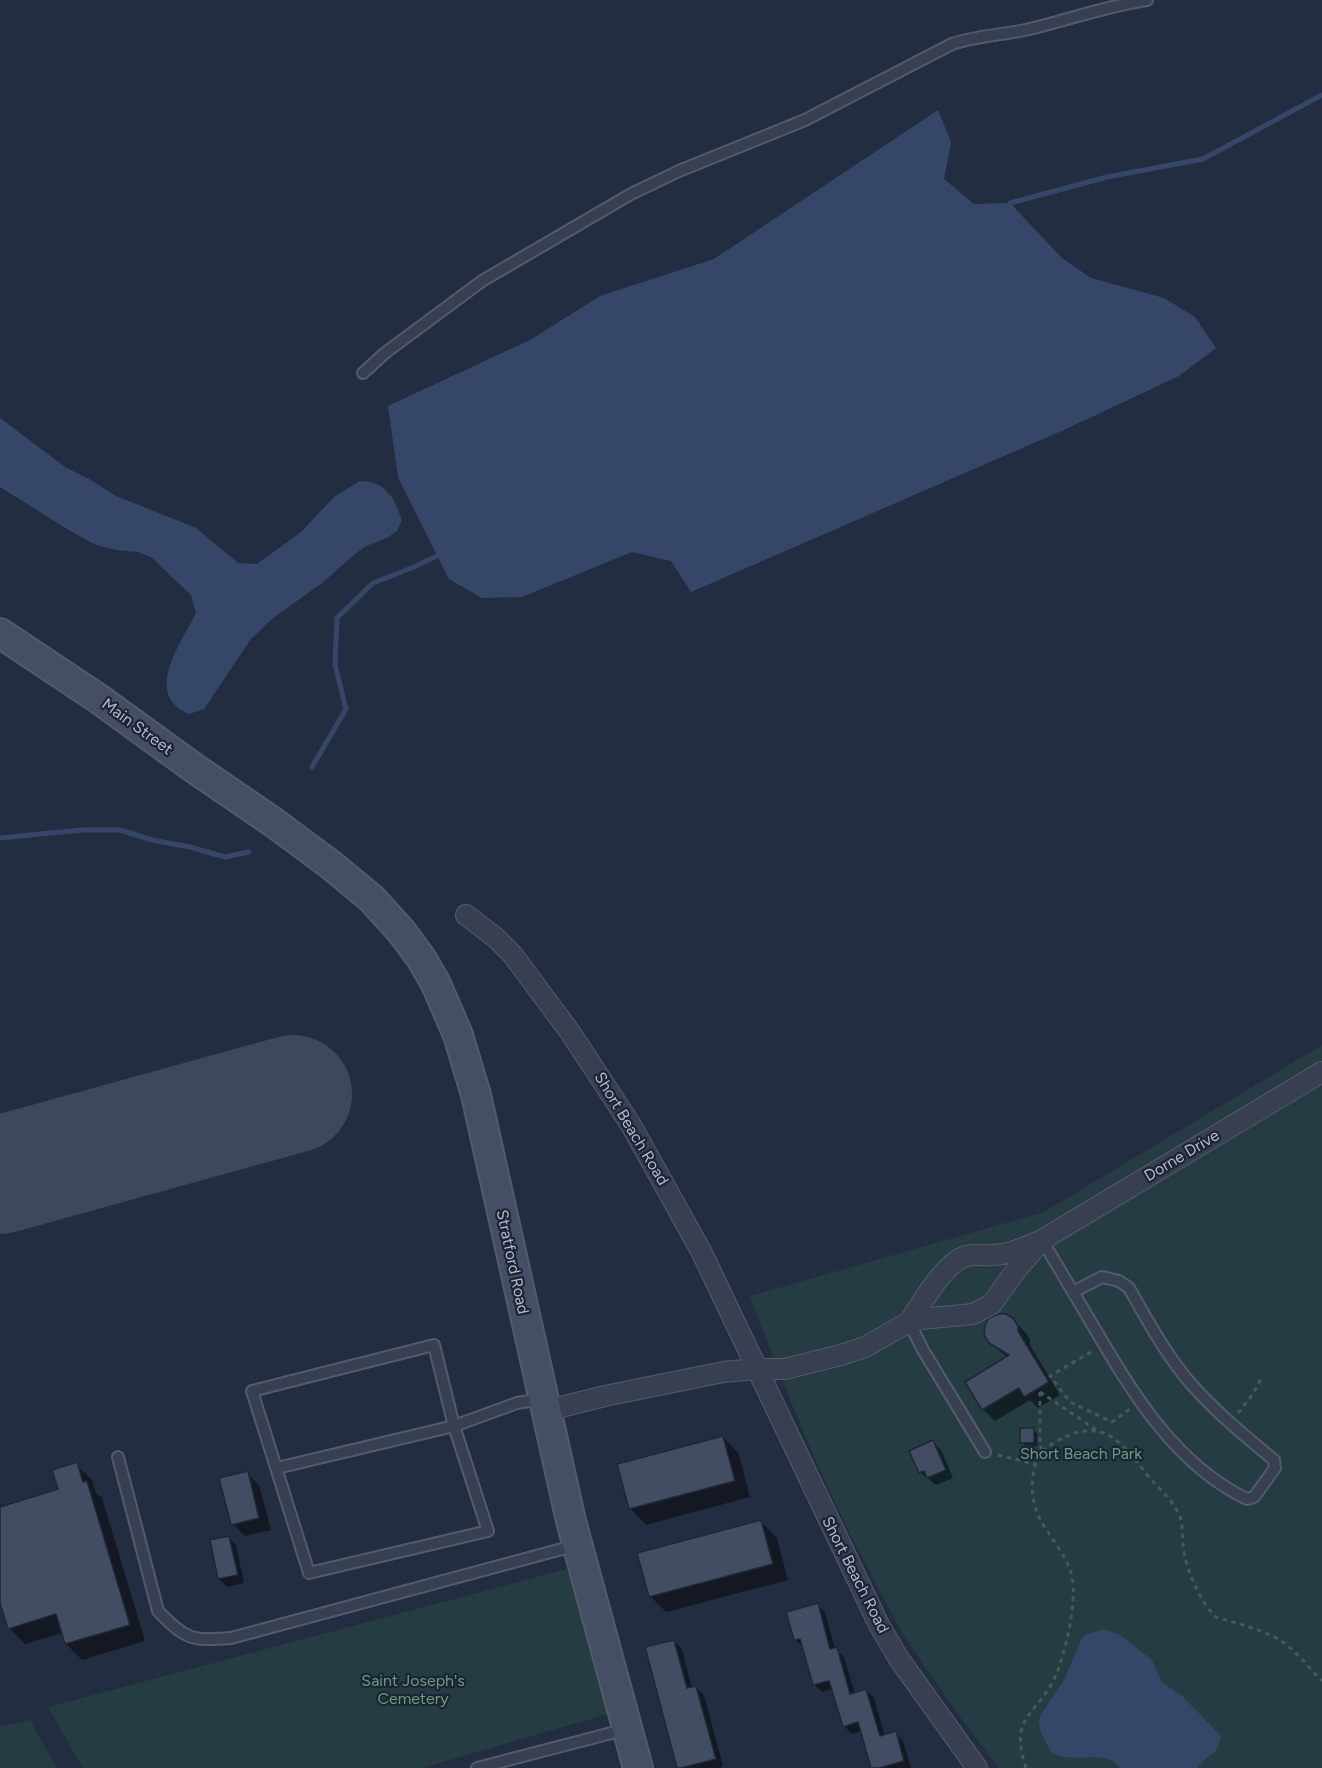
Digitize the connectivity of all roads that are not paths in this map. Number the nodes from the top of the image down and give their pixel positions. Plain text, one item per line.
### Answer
1 (1147, 0) edge
2 (363, 373) dead end
3 (0, 633) edge
4 (273, 822) joint
5 (466, 915) dead end
6 (1322, 1072) edge
7 (1042, 1240) junction
8 (1073, 1292) junction
9 (909, 1322) junction
10 (757, 1369) junction
11 (544, 1405) junction
12 (454, 1426) junction
13 (985, 1452) road end
14 (118, 1457) dead end
15 (278, 1468) junction
16 (578, 1545) junction
17 (628, 1728) junction
18 (477, 1768) edge
19 (638, 1768) edge
20 (977, 1768) edge

1 - 2 lane
3 - 4 main road, Main Street
4 - 11 main road, Stratford Road
5 - 10 street, Short Beach Road
6 - 7 street, Dorne Drive
7 - 8 lane
7 - 9 street, Dorne Drive
7 - 9 street, Dorne Drive
8 - 8 lane
9 - 10 street, Dorne Drive
9 - 13 lane
10 - 11 street
10 - 20 street, Short Beach Road
11 - 12 lane
11 - 16 main road, Stratford Road
12 - 15 lane
12 - 15 lane
12 - 15 lane
14 - 16 lane
16 - 17 main road, Stratford Road
17 - 18 lane
17 - 19 main road, Stratford Road

